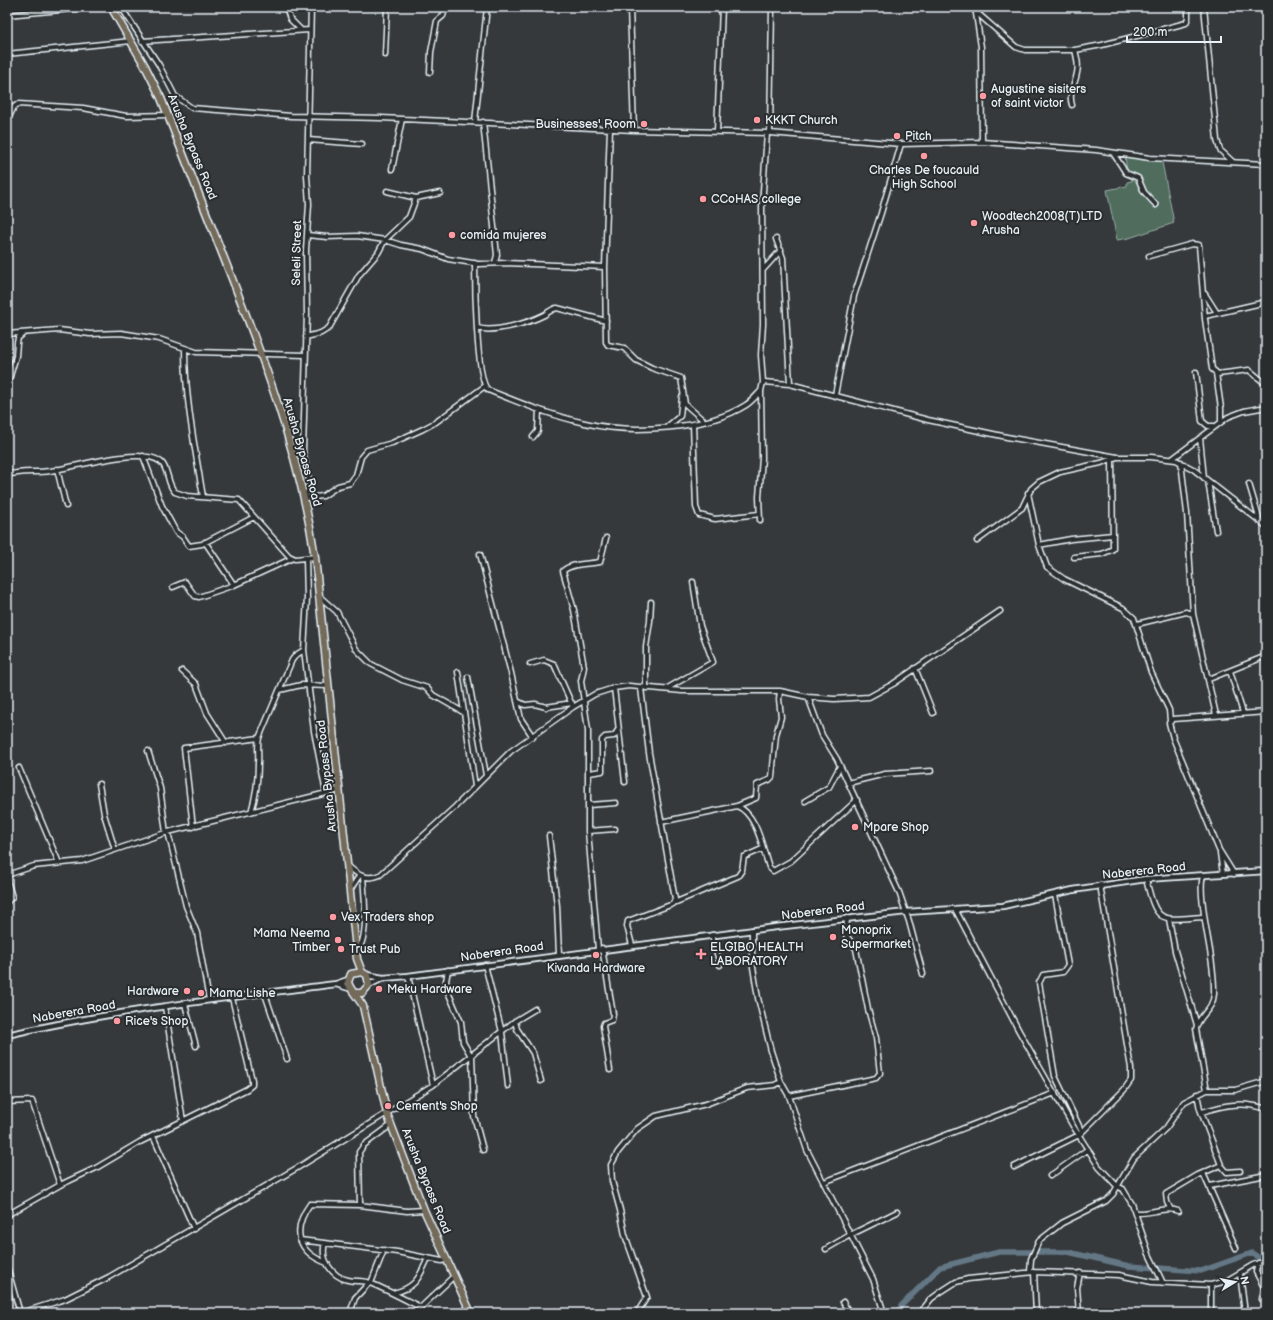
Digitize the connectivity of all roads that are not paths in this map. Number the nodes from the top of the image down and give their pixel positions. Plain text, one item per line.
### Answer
1 (94, 7) edge
2 (111, 7) edge
3 (121, 7) edge
4 (286, 7) edge
5 (311, 7) edge
6 (387, 7) edge
7 (446, 7) edge
8 (486, 7) edge
9 (630, 7) edge
10 (722, 7) edge
11 (728, 7) edge
12 (772, 7) edge
13 (1188, 7) edge
14 (1204, 7) edge
15 (975, 9) edge
16 (7, 16) edge
17 (301, 30) junction
18 (309, 30) junction
19 (131, 41) junction
20 (142, 41) junction
21 (1075, 50) junction
22 (7, 54) edge
23 (385, 55) dead end
24 (430, 72) dead end
25 (1072, 105) dead end
26 (168, 115) junction
27 (309, 116) junction
28 (402, 119) junction
29 (7, 121) edge
30 (476, 122) junction
31 (483, 122) junction
32 (610, 128) junction
33 (634, 130) junction
34 (717, 132) junction
35 (769, 133) junction
36 (308, 140) junction
37 (982, 142) junction
38 (362, 144) dead end
39 (901, 144) junction
40 (1113, 153) junction
41 (1233, 162) junction
42 (1266, 164) edge
43 (392, 169) dead end
44 (388, 191) dead end
45 (440, 193) dead end
46 (416, 198) junction
47 (1156, 205) dead end
48 (307, 235) junction
49 (776, 239) dead end
50 (385, 240) junction
51 (781, 250) junction
52 (1148, 256) dead end
53 (475, 263) junction
54 (495, 263) junction
55 (605, 267) junction
56 (763, 270) junction
57 (1204, 294) junction
58 (1266, 302) edge
59 (1217, 313) junction
60 (1205, 316) junction
61 (606, 320) junction
62 (478, 328) junction
63 (24, 333) junction
64 (7, 334) edge
65 (306, 337) junction
66 (185, 349) junction
67 (260, 353) junction
68 (305, 356) junction
69 (1196, 372) dead end
70 (1216, 373) junction
71 (763, 382) junction
72 (790, 384) junction
73 (1266, 384) edge
74 (485, 386) junction
75 (761, 391) junction
76 (682, 393) junction
77 (835, 395) junction
78 (7, 401) edge
79 (1266, 407) edge
80 (539, 410) junction
81 (704, 421) junction
82 (1221, 421) junction
83 (693, 424) junction
84 (667, 426) junction
85 (1215, 426) junction
86 (533, 437) dead end
87 (1200, 438) junction
88 (143, 456) junction
89 (1118, 456) junction
90 (1172, 458) junction
91 (1112, 459) junction
92 (1181, 462) junction
93 (57, 469) junction
94 (7, 475) edge
95 (1206, 479) junction
96 (1249, 484) dead end
97 (1028, 493) junction
98 (204, 497) junction
99 (306, 498) junction
100 (66, 506) dead end
101 (759, 514) junction
102 (254, 517) junction
103 (760, 520) dead end
104 (1260, 522) junction
105 (1266, 526) edge
106 (1216, 531) dead end
107 (1113, 535) junction
108 (606, 538) dead end
109 (977, 541) dead end
110 (206, 542) junction
111 (1039, 545) junction
112 (480, 554) dead end
113 (315, 557) junction
114 (1074, 557) dead end
115 (293, 558) junction
116 (306, 558) junction
117 (693, 582) dead end
118 (234, 586) junction
119 (172, 587) dead end
120 (319, 596) junction
121 (651, 602) dead end
122 (1000, 611) dead end
123 (1193, 614) junction
124 (1137, 624) junction
125 (304, 650) junction
126 (1266, 656) edge
127 (530, 664) dead end
128 (915, 668) junction
129 (182, 671) dead end
130 (1230, 671) junction
131 (458, 672) dead end
132 (468, 678) dead end
133 (1209, 679) junction
134 (308, 686) junction
135 (328, 686) junction
136 (614, 688) junction
137 (641, 688) junction
138 (646, 688) junction
139 (280, 690) junction
140 (663, 690) junction
141 (780, 691) junction
142 (808, 697) junction
143 (584, 700) junction
144 (517, 701) junction
145 (572, 705) junction
146 (463, 712) junction
147 (1266, 712) edge
148 (933, 713) dead end
149 (1243, 713) junction
150 (1216, 716) junction
151 (1170, 721) junction
152 (618, 729) junction
153 (533, 737) junction
154 (259, 738) junction
155 (226, 743) junction
156 (148, 751) dead end
157 (840, 766) junction
158 (19, 768) dead end
159 (931, 771) dead end
160 (589, 773) junction
161 (486, 775) junction
162 (625, 782) dead end
163 (848, 783) junction
164 (99, 784) dead end
165 (475, 786) junction
166 (339, 790) junction
167 (326, 793) junction
168 (857, 800) junction
169 (805, 801) dead end
170 (616, 802) dead end
171 (589, 805) junction
172 (737, 806) junction
173 (251, 812) junction
174 (661, 822) junction
175 (193, 827) junction
176 (615, 829) dead end
177 (588, 831) junction
178 (167, 833) junction
179 (549, 836) dead end
180 (762, 849) junction
181 (115, 850) junction
182 (1219, 850) junction
183 (59, 863) junction
184 (348, 866) junction
185 (1266, 871) edge
186 (1223, 874) junction
187 (1234, 874) junction
188 (7, 875) edge
189 (361, 876) junction
190 (1203, 876) junction
191 (1146, 879) junction
192 (7, 880) edge
193 (1100, 885) junction
194 (350, 890) junction
195 (1055, 895) junction
196 (7, 902) edge
197 (673, 904) junction
198 (955, 909) junction
199 (906, 912) junction
200 (1204, 917) junction
201 (847, 918) junction
202 (1169, 919) junction
203 (752, 930) junction
204 (712, 935) junction
205 (632, 945) junction
206 (600, 949) junction
207 (356, 951) junction
208 (559, 954) junction
209 (357, 959) junction
210 (485, 965) junction
211 (720, 965) dead end
212 (448, 970) junction
213 (365, 974) junction
214 (923, 974) dead end
215 (408, 976) junction
216 (350, 977) junction
217 (383, 978) junction
218 (336, 984) junction
219 (349, 988) junction
220 (367, 988) junction
221 (355, 993) junction
222 (265, 994) junction
223 (232, 998) junction
224 (209, 1000) junction
225 (185, 1004) junction
226 (363, 1006) junction
227 (165, 1007) junction
228 (535, 1009) dead end
229 (515, 1020) junction
230 (1197, 1025) junction
231 (502, 1032) junction
232 (7, 1035) edge
233 (196, 1046) dead end
234 (472, 1055) junction
235 (287, 1059) dead end
236 (610, 1070) dead end
237 (541, 1081) dead end
238 (1266, 1081) edge
239 (781, 1082) junction
240 (433, 1086) junction
241 (508, 1086) dead end
242 (1207, 1090) junction
243 (1055, 1093) junction
244 (1197, 1094) junction
245 (789, 1096) junction
246 (7, 1102) edge
247 (1266, 1109) edge
248 (1202, 1112) junction
249 (387, 1114) junction
250 (183, 1122) junction
251 (392, 1125) junction
252 (1081, 1134) junction
253 (153, 1136) junction
254 (1088, 1149) junction
255 (483, 1150) dead end
256 (1221, 1165) junction
257 (1014, 1167) dead end
258 (1240, 1171) dead end
259 (1203, 1173) junction
260 (1266, 1175) edge
261 (1050, 1176) dead end
262 (824, 1182) junction
263 (60, 1185) junction
264 (1117, 1186) junction
265 (1210, 1186) junction
266 (360, 1205) junction
267 (1170, 1208) junction
268 (424, 1210) junction
269 (1178, 1211) dead end
270 (897, 1212) dead end
271 (1136, 1213) junction
272 (7, 1215) edge
273 (194, 1229) junction
274 (850, 1235) junction
275 (300, 1240) junction
276 (325, 1243) junction
277 (1236, 1248) dead end
278 (826, 1249) dead end
279 (384, 1250) junction
280 (428, 1258) junction
281 (447, 1259) junction
282 (1266, 1261) edge
283 (327, 1263) junction
284 (1258, 1263) junction
285 (7, 1267) edge
286 (1032, 1272) junction
287 (1080, 1273) junction
288 (1240, 1274) junction
289 (454, 1276) junction
290 (370, 1283) junction
291 (1163, 1283) junction
292 (1211, 1284) junction
293 (392, 1293) junction
294 (1262, 1299) dead end
295 (843, 1302) dead end
296 (420, 1307) junction
297 (21, 1313) edge
298 (350, 1313) edge
299 (415, 1313) edge
300 (471, 1313) edge
301 (637, 1313) edge
302 (849, 1313) edge
303 (884, 1313) edge
304 (920, 1313) edge
305 (1036, 1313) edge
306 (1079, 1313) edge
307 (1211, 1313) edge
308 (1245, 1313) edge

1 - 16 street
2 - 19 main road, Arusha Bypass Road
3 - 20 street
4 - 17 street
5 - 18 street, Seleli Street
6 - 23 street
7 - 24 street
8 - 30 street
9 - 33 street
10 - 34 street
11 - 12 street
12 - 35 street
13 - 21 street
14 - 41 street
15 - 21 street
15 - 37 street
17 - 18 street
17 - 20 street
18 - 27 street, Seleli Street
19 - 22 street
19 - 26 main road, Arusha Bypass Road
20 - 27 street
21 - 25 street
26 - 29 street
26 - 67 main road, Arusha Bypass Road
27 - 28 street
27 - 36 street, Seleli Street
28 - 30 street
28 - 43 street
30 - 31 street
31 - 32 street
31 - 54 street
32 - 33 street
32 - 55 street
33 - 34 street
34 - 35 street
35 - 39 street
35 - 56 street
36 - 38 street
36 - 48 street, Seleli Street
37 - 39 street
37 - 40 street
39 - 77 street
40 - 41 street
40 - 47 street
41 - 42 street
44 - 46 street
45 - 46 street
46 - 50 street
48 - 50 street
48 - 65 street, Seleli Street
49 - 51 street
50 - 53 street
50 - 65 street
51 - 56 street
51 - 72 street
52 - 57 street
53 - 54 street
53 - 62 street
54 - 55 street
55 - 61 street
56 - 71 street
57 - 59 street
57 - 60 street
58 - 59 street
59 - 60 street
60 - 70 street
61 - 62 street
61 - 76 street
62 - 74 street
63 - 64 street
63 - 66 street
63 - 78 street
65 - 68 street, Seleli Street
66 - 67 street
66 - 98 street
67 - 68 street
67 - 99 main road, Arusha Bypass Road
68 - 99 street, Seleli Street
69 - 85 street
70 - 73 street
70 - 82 street
71 - 72 street
71 - 75 street
72 - 77 street
74 - 80 street
74 - 99 street
75 - 81 street
75 - 101 street
76 - 81 street
76 - 84 street
77 - 89 street
79 - 82 street
80 - 84 street
80 - 86 street
81 - 83 street
82 - 85 street
83 - 84 street
83 - 101 street
85 - 87 street
87 - 90 street
87 - 95 street
88 - 93 street
88 - 98 street
88 - 110 street
89 - 90 street
89 - 91 street
90 - 92 street
91 - 97 street
91 - 107 street
92 - 95 street
92 - 123 street
93 - 94 street
93 - 100 street
95 - 104 street
95 - 106 street
96 - 104 street
97 - 109 street
97 - 111 street
98 - 102 street
99 - 113 main road, Arusha Bypass Road
101 - 103 street
102 - 110 street
102 - 115 street
104 - 105 street
107 - 111 street
107 - 114 street
108 - 143 street
110 - 118 street
111 - 124 street
112 - 144 street
113 - 116 street
113 - 120 main road, Arusha Bypass Road
115 - 116 street
115 - 118 street
116 - 125 street
117 - 140 street
118 - 119 street
120 - 135 main road, Arusha Bypass Road
120 - 146 street
121 - 138 street
122 - 128 street
123 - 124 street
123 - 133 street
124 - 151 street
125 - 134 street
125 - 139 street
126 - 130 street
127 - 145 street
128 - 142 street
128 - 148 street
129 - 155 street
130 - 133 street
130 - 149 street
131 - 146 street
132 - 161 street
133 - 150 street
134 - 135 street
134 - 139 street
134 - 167 street
135 - 166 main road, Arusha Bypass Road
136 - 137 street
136 - 143 street
136 - 152 street
137 - 138 street
137 - 174 street
138 - 140 street
139 - 154 street
140 - 141 street
141 - 142 street
141 - 172 street
142 - 157 street
143 - 145 street
143 - 160 street
144 - 145 street
144 - 153 street
145 - 153 street
146 - 165 street
147 - 149 street
149 - 150 street
150 - 151 street
151 - 182 street
152 - 160 street
152 - 162 street
153 - 161 street
154 - 155 street
154 - 173 street
155 - 175 street
156 - 178 street
157 - 163 street
157 - 169 street
158 - 183 street
159 - 163 street
160 - 171 street
161 - 165 street
163 - 168 street
164 - 181 street
165 - 189 street
166 - 167 street
166 - 184 main road, Arusha Bypass Road
167 - 173 street
168 - 180 street
168 - 199 street
170 - 171 street
171 - 177 street
172 - 174 street
172 - 180 street
173 - 175 street
174 - 197 street
175 - 178 street
176 - 177 street
177 - 206 street
178 - 181 street
178 - 224 street
179 - 208 street
180 - 197 street
181 - 183 street
182 - 186 street
182 - 187 street
183 - 188 street
184 - 189 street
184 - 194 main road, Arusha Bypass Road
185 - 187 street, Naberera Road
186 - 187 street, Naberera Road
186 - 190 street, Naberera Road
189 - 194 street
189 - 207 street
190 - 191 street, Naberera Road
190 - 200 street
191 - 193 street, Naberera Road
191 - 202 street
192 - 196 street
193 - 195 street, Naberera Road
193 - 252 street
194 - 207 main road, Arusha Bypass Road
195 - 198 street, Naberera Road
195 - 252 street
197 - 205 street
198 - 199 street, Naberera Road
198 - 243 street
199 - 201 street, Naberera Road
199 - 214 street
200 - 202 street
200 - 230 street
201 - 203 street, Naberera Road
201 - 245 street
202 - 230 street
203 - 204 street, Naberera Road
203 - 239 street
204 - 205 street, Naberera Road
204 - 211 street
205 - 206 street, Naberera Road
206 - 208 street, Naberera Road
206 - 236 street
207 - 209 main road, Arusha Bypass Road
208 - 210 street, Naberera Road
209 - 213 main road, Arusha Bypass Road
209 - 216 main road, Arusha Bypass Road
210 - 212 street, Naberera Road
210 - 231 street
212 - 215 street, Naberera Road
212 - 234 street
213 - 216 main road
213 - 217 street, Naberera Road
213 - 220 main road, Arusha Bypass Road
215 - 217 street, Naberera Road
215 - 240 street
216 - 218 street, Naberera Road
216 - 219 main road, Arusha Bypass Road
217 - 220 street, Naberera Road
218 - 219 street, Naberera Road
218 - 222 street, Naberera Road
219 - 221 main road, Arusha Bypass Road
220 - 221 main road
220 - 226 main road, Arusha Bypass Road
221 - 226 main road, Arusha Bypass Road
222 - 223 street, Naberera Road
222 - 235 street
223 - 224 street, Naberera Road
223 - 250 street
224 - 225 street, Naberera Road
225 - 227 street, Naberera Road
225 - 233 street
226 - 249 main road, Arusha Bypass Road
227 - 232 street, Naberera Road
227 - 250 street
228 - 229 street
229 - 231 street
229 - 237 street
230 - 242 street
231 - 234 street
231 - 241 street
234 - 240 street
234 - 255 street
238 - 242 street
239 - 245 street
239 - 301 street
240 - 249 street
242 - 244 street
243 - 252 street
243 - 262 street
244 - 248 street
244 - 264 street
245 - 262 street
246 - 263 street
247 - 248 street
248 - 256 street
249 - 251 main road, Arusha Bypass Road
249 - 273 street
250 - 253 street
251 - 266 street
251 - 268 main road, Arusha Bypass Road
252 - 254 street
252 - 257 street
253 - 263 street
253 - 273 street
254 - 261 street
254 - 264 street
256 - 258 street
256 - 259 street
259 - 265 street
259 - 267 street
260 - 265 street
262 - 274 street
263 - 272 street
264 - 271 street
264 - 286 street
265 - 277 street
266 - 268 street
266 - 275 street
267 - 269 street
267 - 271 street
268 - 281 main road, Arusha Bypass Road
270 - 274 street
271 - 291 street
273 - 297 street
274 - 278 street
274 - 303 street
275 - 276 street
275 - 283 street
276 - 279 street
276 - 283 street
279 - 280 street
279 - 290 street
280 - 281 street
280 - 293 street
281 - 289 main road, Arusha Bypass Road
282 - 284 street
283 - 290 street
284 - 288 street
284 - 294 street
285 - 297 street
286 - 287 street
286 - 304 street
286 - 305 street
287 - 291 street
287 - 306 street
288 - 292 street
288 - 308 street
289 - 296 street
289 - 300 main road, Arusha Bypass Road
290 - 293 street
290 - 298 street
291 - 292 street
292 - 307 street
293 - 296 street
295 - 302 street
296 - 299 street

